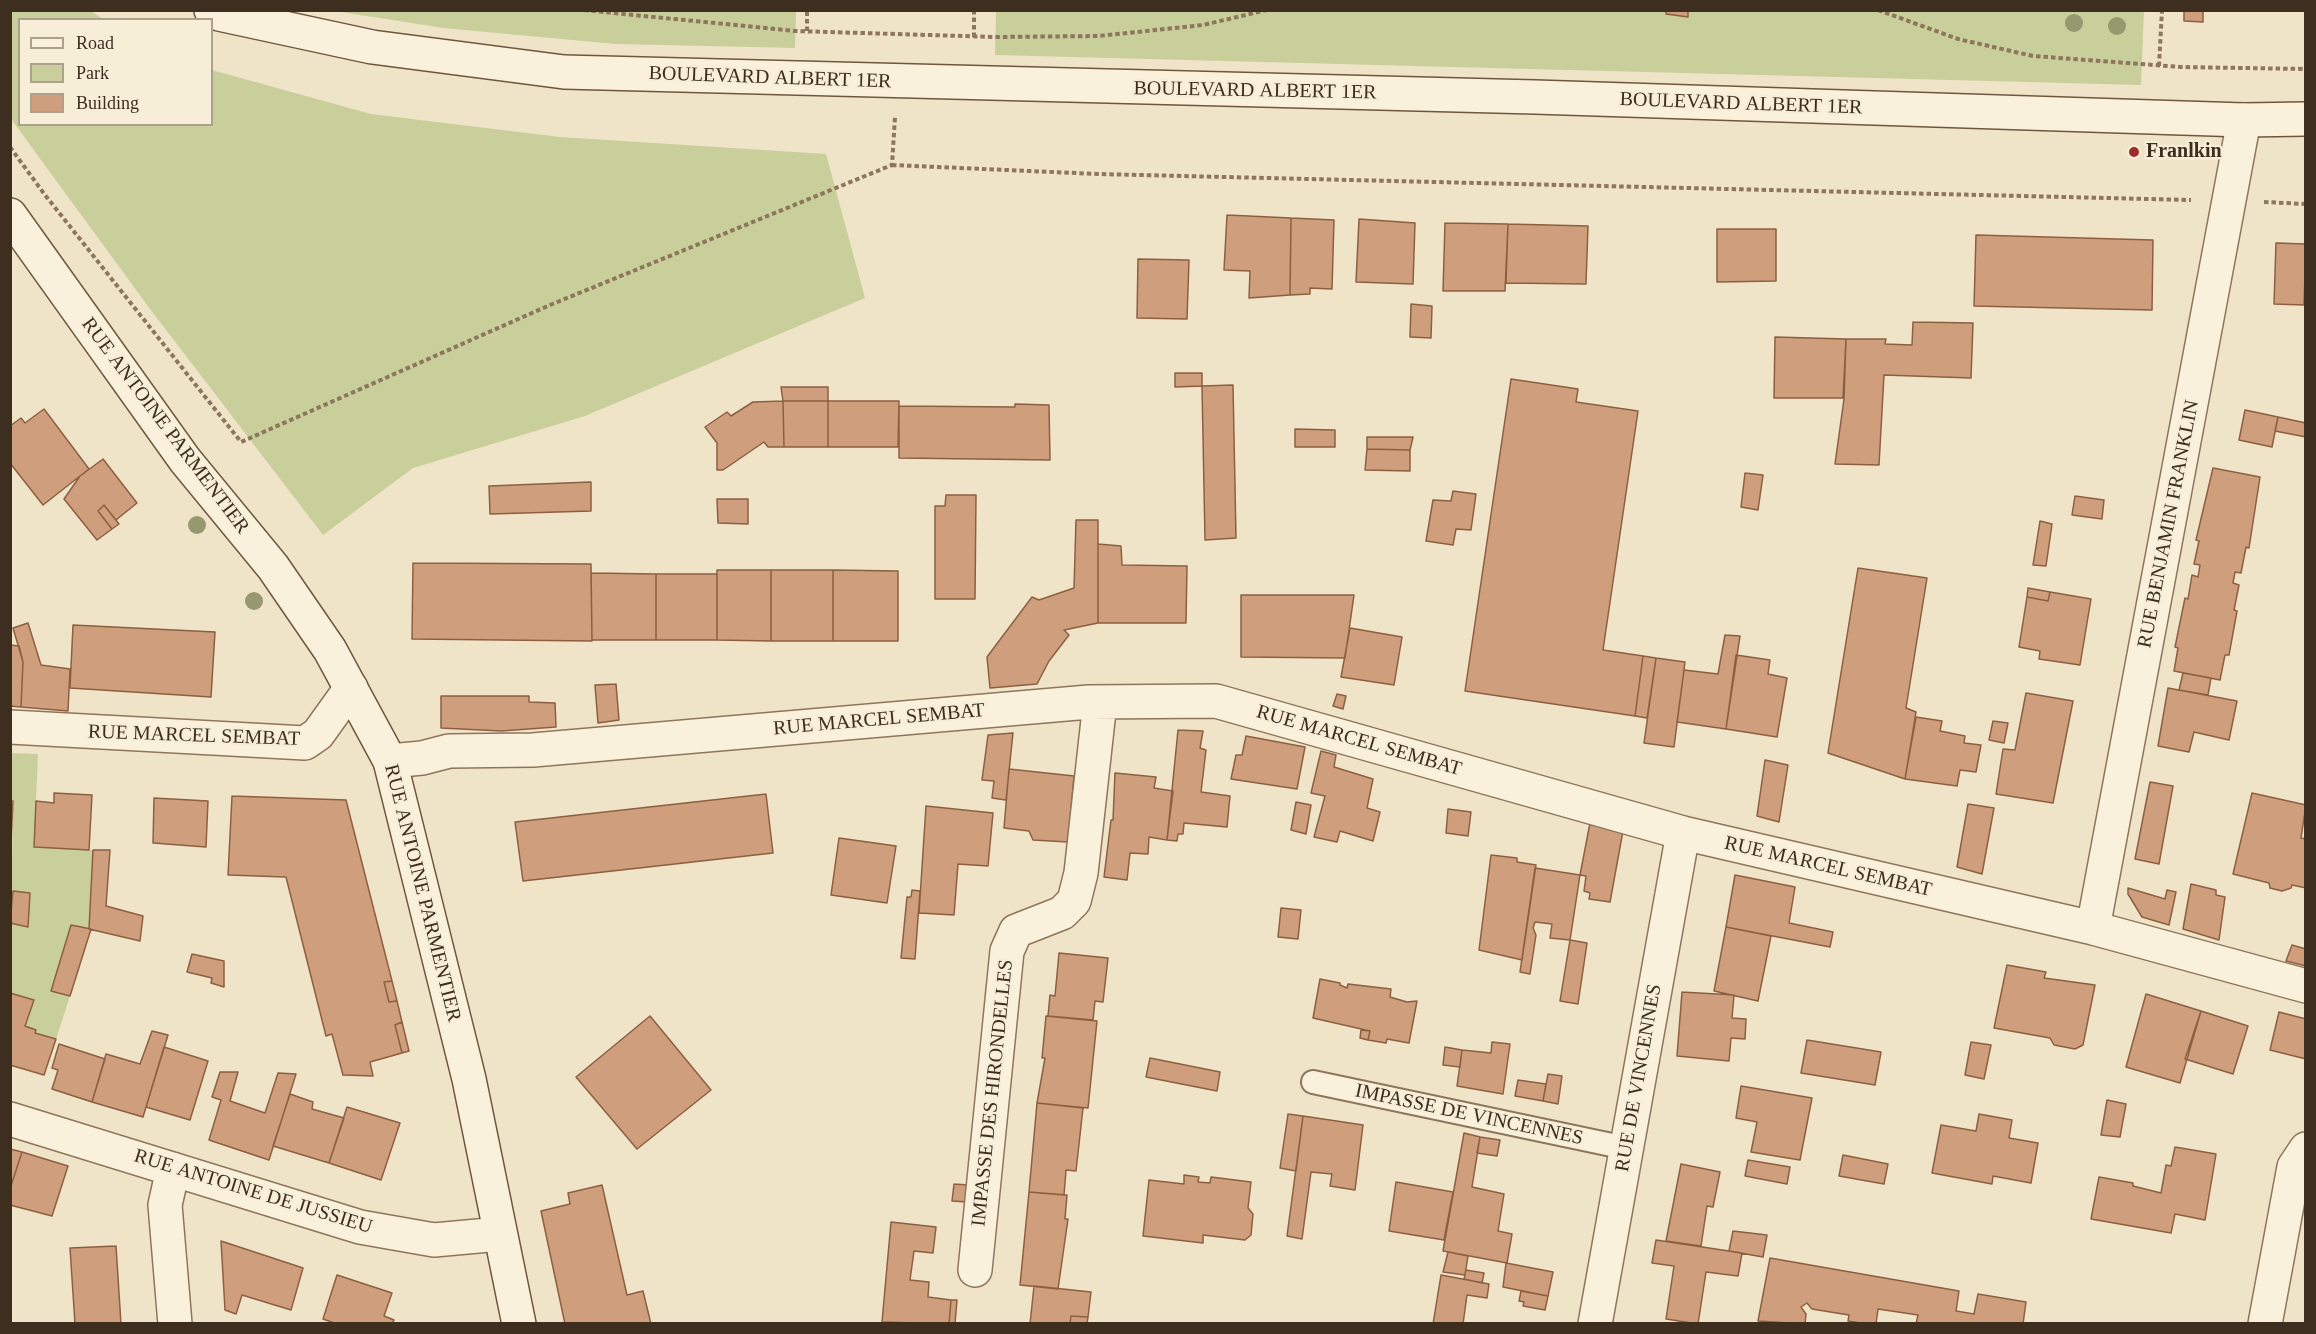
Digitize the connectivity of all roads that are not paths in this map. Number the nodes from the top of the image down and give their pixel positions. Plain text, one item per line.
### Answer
1 (211, 10) edge
2 (2306, 119) edge
3 (2244, 120) junction
4 (10, 215) edge
5 (351, 688) junction
6 (1100, 702) junction
7 (10, 727) edge
8 (390, 760) junction
9 (1683, 833) junction
10 (2093, 928) junction
11 (2306, 986) edge
12 (1312, 1082) dead end
13 (10, 1119) edge
14 (1626, 1148) junction
15 (2306, 1149) edge
16 (174, 1169) junction
17 (500, 1234) junction
18 (975, 1270) dead end
19 (175, 1323) edge
20 (519, 1323) edge
21 (1595, 1323) edge
22 (2265, 1323) edge

1 - 3 street, BOULEVARD ALBERT 1ER
2 - 3 street, BOULEVARD ALBERT 1ER
3 - 10 street, RUE BENJAMIN FRANKLIN
4 - 5 street, RUE ANTOINE PARMENTIER
5 - 7 street, RUE MARCEL SEMBAT
5 - 8 street, RUE ANTOINE PARMENTIER
6 - 8 street, RUE MARCEL SEMBAT
6 - 9 street, RUE MARCEL SEMBAT
6 - 18 street, IMPASSE DES HIRONDELLES
8 - 17 street, RUE ANTOINE PARMENTIER
9 - 10 street, RUE MARCEL SEMBAT
9 - 14 street, RUE DE VINCENNES
10 - 11 street, RUE MARCEL SEMBAT
12 - 14 lane, IMPASSE DE VINCENNES
13 - 16 street, RUE ANTOINE DE JUSSIEU
14 - 21 street, RUE DE VINCENNES
15 - 22 street
16 - 17 street, RUE ANTOINE DE JUSSIEU
16 - 19 street
17 - 20 street, RUE ANTOINE PARMENTIER

